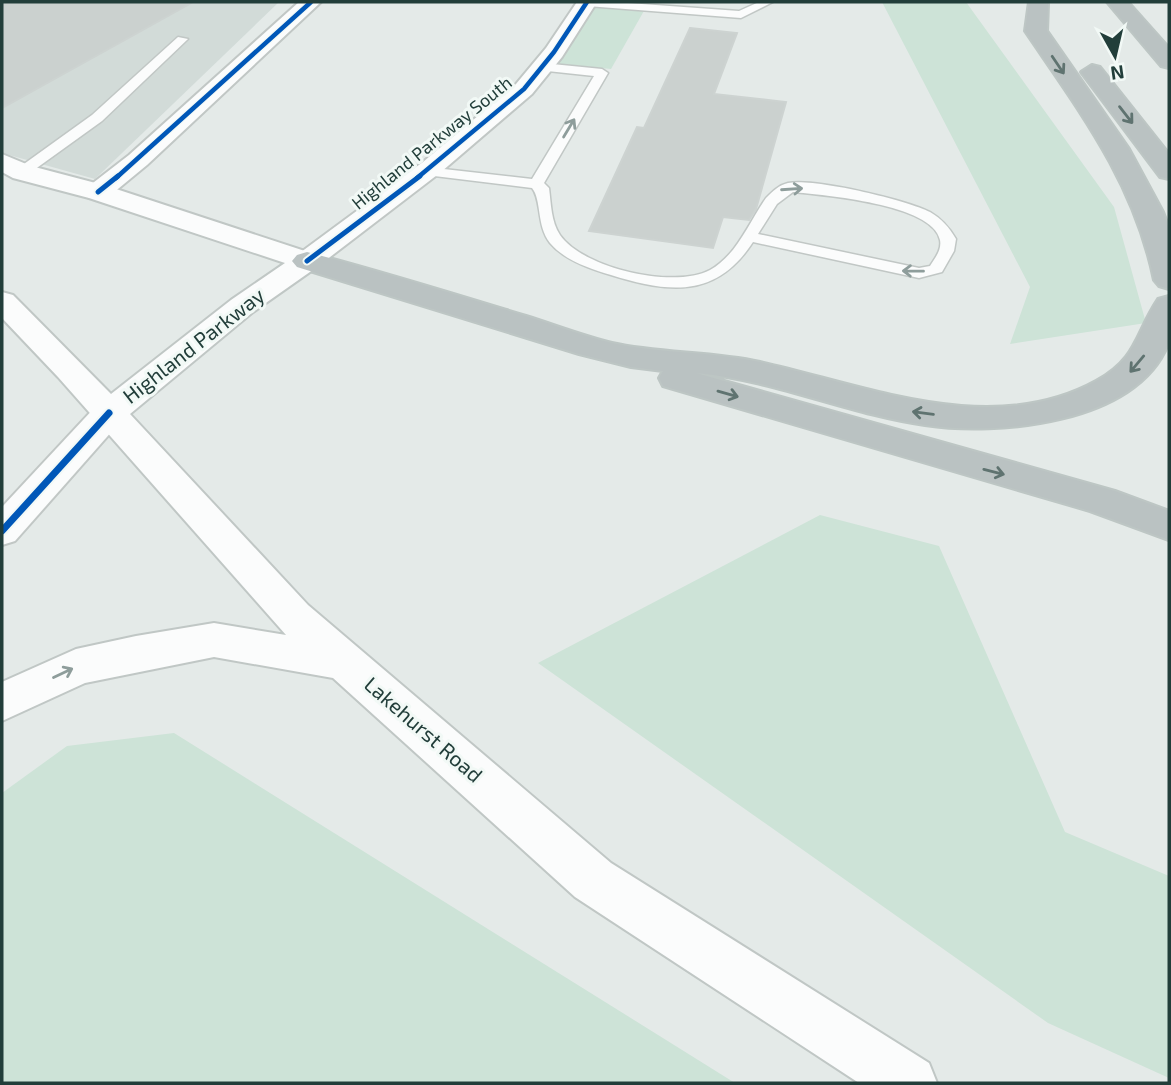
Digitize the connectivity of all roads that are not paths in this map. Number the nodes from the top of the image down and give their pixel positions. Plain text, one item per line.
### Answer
1 (311, 2) edge
2 (587, 2) edge
3 (767, 2) edge
4 (1117, 2) edge
5 (1037, 3) edge
6 (182, 39) dead end
7 (1169, 61) edge
8 (542, 67) junction
9 (12, 167) edge
10 (426, 171) junction
11 (1169, 171) edge
12 (536, 184) junction
13 (98, 192) junction
14 (750, 237) junction
15 (307, 261) junction
16 (1169, 280) edge
17 (2, 301) edge
18 (1169, 305) edge
19 (618, 355) junction
20 (109, 413) junction
21 (1169, 526) edge
22 (2, 531) edge
23 (346, 662) junction
24 (2, 702) edge
25 (909, 1083) edge

1 - 13 main road
2 - 3 lane
2 - 8 main road, Highland Parkway South
4 - 7 highway
5 -> 11 highway
5 -> 16 highway
6 - 9 lane
8 - 10 main road, Highland Parkway South
12 -> 8 lane
9 - 13 main road
10 - 12 lane
10 - 15 main road, Highland Parkway South
12 - 14 lane
13 - 15 main road
14 -> 14 lane
15 - 19 highway
15 - 20 main road, Highland Parkway
17 - 20 main road, Lakehurst Road
18 -> 19 highway
19 -> 21 highway
20 - 22 main road, Highland Parkway
20 - 23 main road, Lakehurst Road
24 -> 23 main road
23 - 25 main road, Lakehurst Road

